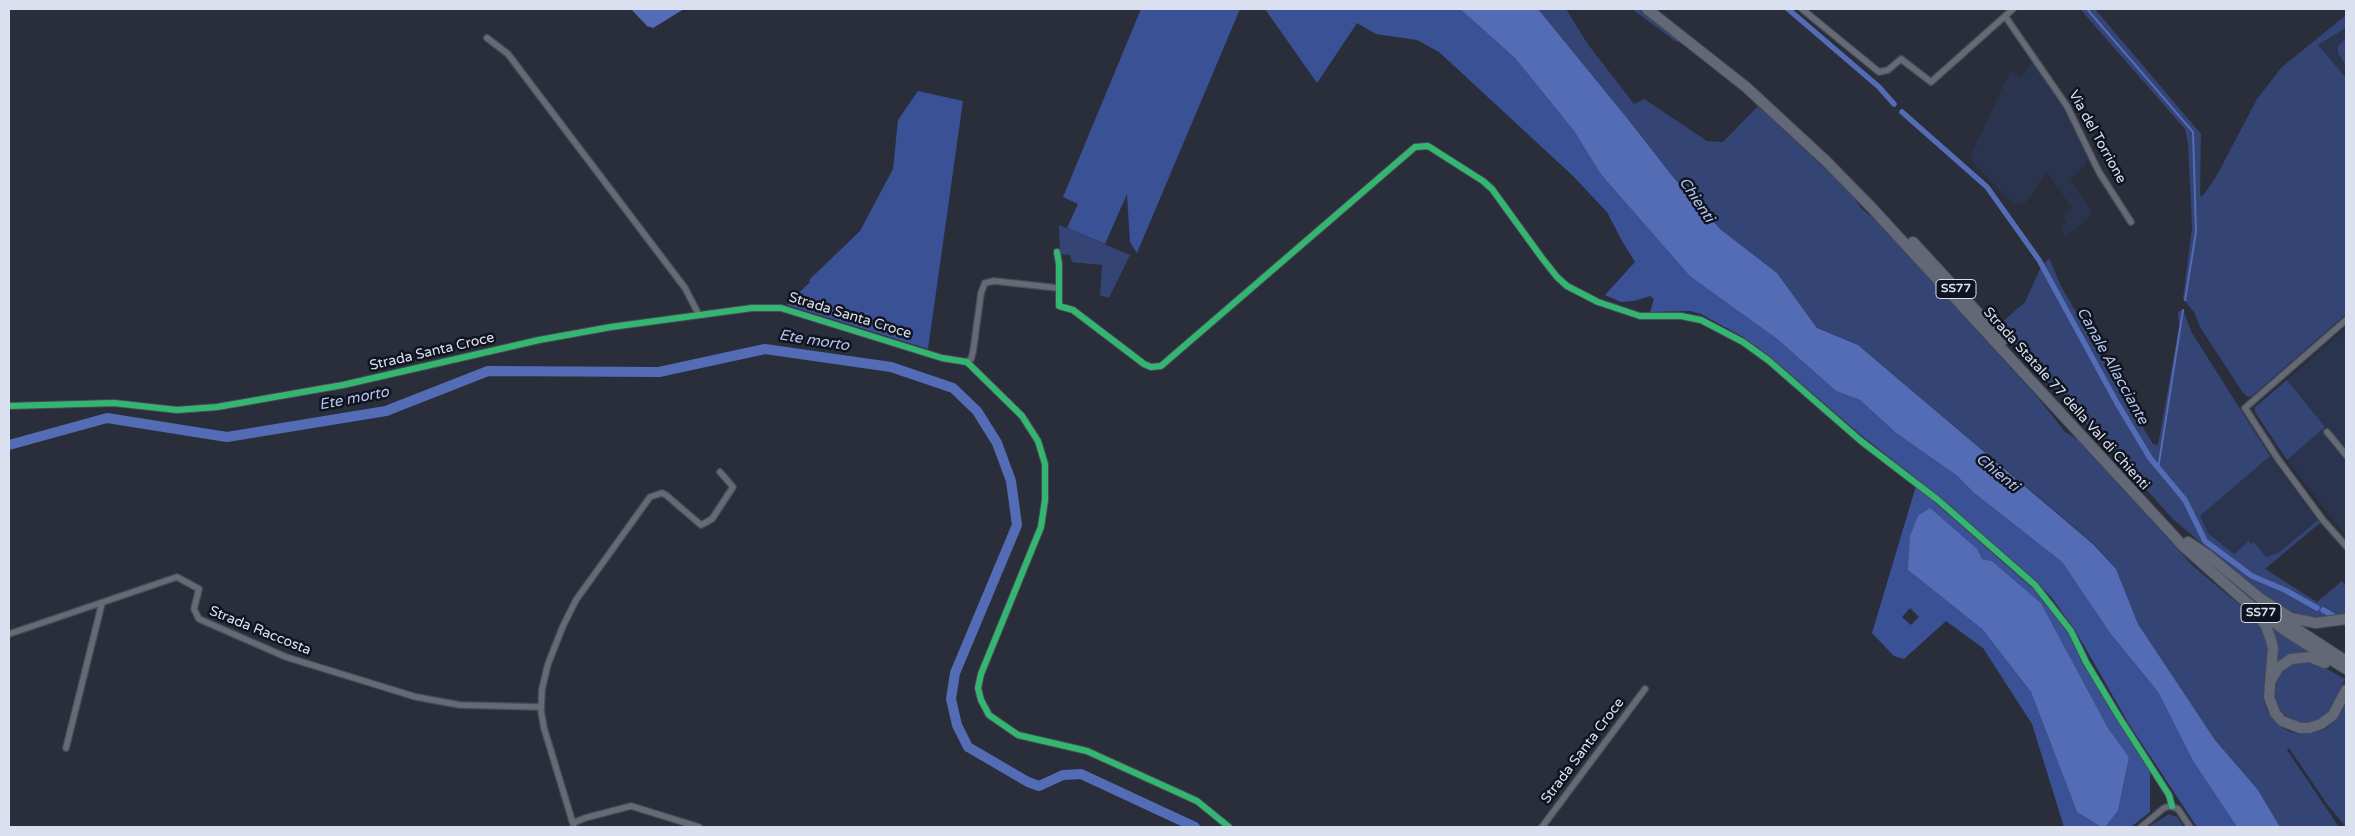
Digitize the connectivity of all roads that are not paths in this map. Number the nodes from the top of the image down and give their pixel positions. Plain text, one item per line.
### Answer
1 (1647, 9) edge
2 (1658, 9) edge
3 (1802, 9) edge
4 (2013, 9) edge
5 (2005, 16) junction
6 (487, 38) dead end
7 (1700, 45) junction
8 (2131, 222) dead end
9 (1057, 252) dead end
10 (1058, 288) junction
11 (699, 315) junction
12 (2346, 320) edge
13 (967, 362) junction
14 (9, 406) edge
15 (2327, 432) dead end
16 (2346, 455) edge
17 (720, 472) dead end
18 (2340, 539) junction
19 (2346, 542) edge
20 (2186, 544) junction
21 (2346, 546) edge
22 (102, 603) junction
23 (2346, 619) edge
24 (9, 634) edge
25 (2346, 661) edge
26 (2346, 670) edge
27 (2346, 674) edge
28 (2270, 683) junction
29 (1645, 689) dead end
30 (2346, 690) edge
31 (541, 707) junction
32 (66, 748) dead end
33 (2172, 806) junction
34 (573, 825) edge
35 (699, 827) edge
36 (1229, 827) edge
37 (1542, 827) edge
38 (2141, 827) edge
39 (2190, 827) edge

1 - 7 highway, Strada Statale 77 della Val di Chienti / SS77
2 - 7 highway, Strada Statale 77 della Val di Chienti / SS77
3 - 5 street
4 - 5 street
5 - 8 street, Via del Torrione
6 - 11 street
7 - 20 highway, Strada Statale 77 della Val di Chienti / SS77
9 - 10 street
10 - 13 street
10 - 33 street
11 - 13 street, Strada Santa Croce
11 - 14 street, Strada Santa Croce
12 - 18 street
13 - 36 street
15 - 16 street
17 - 31 street
18 - 19 street
18 - 21 street
20 - 23 highway
20 - 25 highway, Strada Statale 77 della Val di Chienti / SS77
20 - 26 highway, Strada Statale 77 della Val di Chienti / SS77
20 - 28 highway
22 - 24 street, Strada Raccosta
22 - 31 street, Strada Raccosta
22 - 32 street
27 - 28 highway
28 - 30 highway
29 - 37 street, Strada Santa Croce
31 - 34 street
33 - 38 street
33 - 39 street
34 - 35 street

